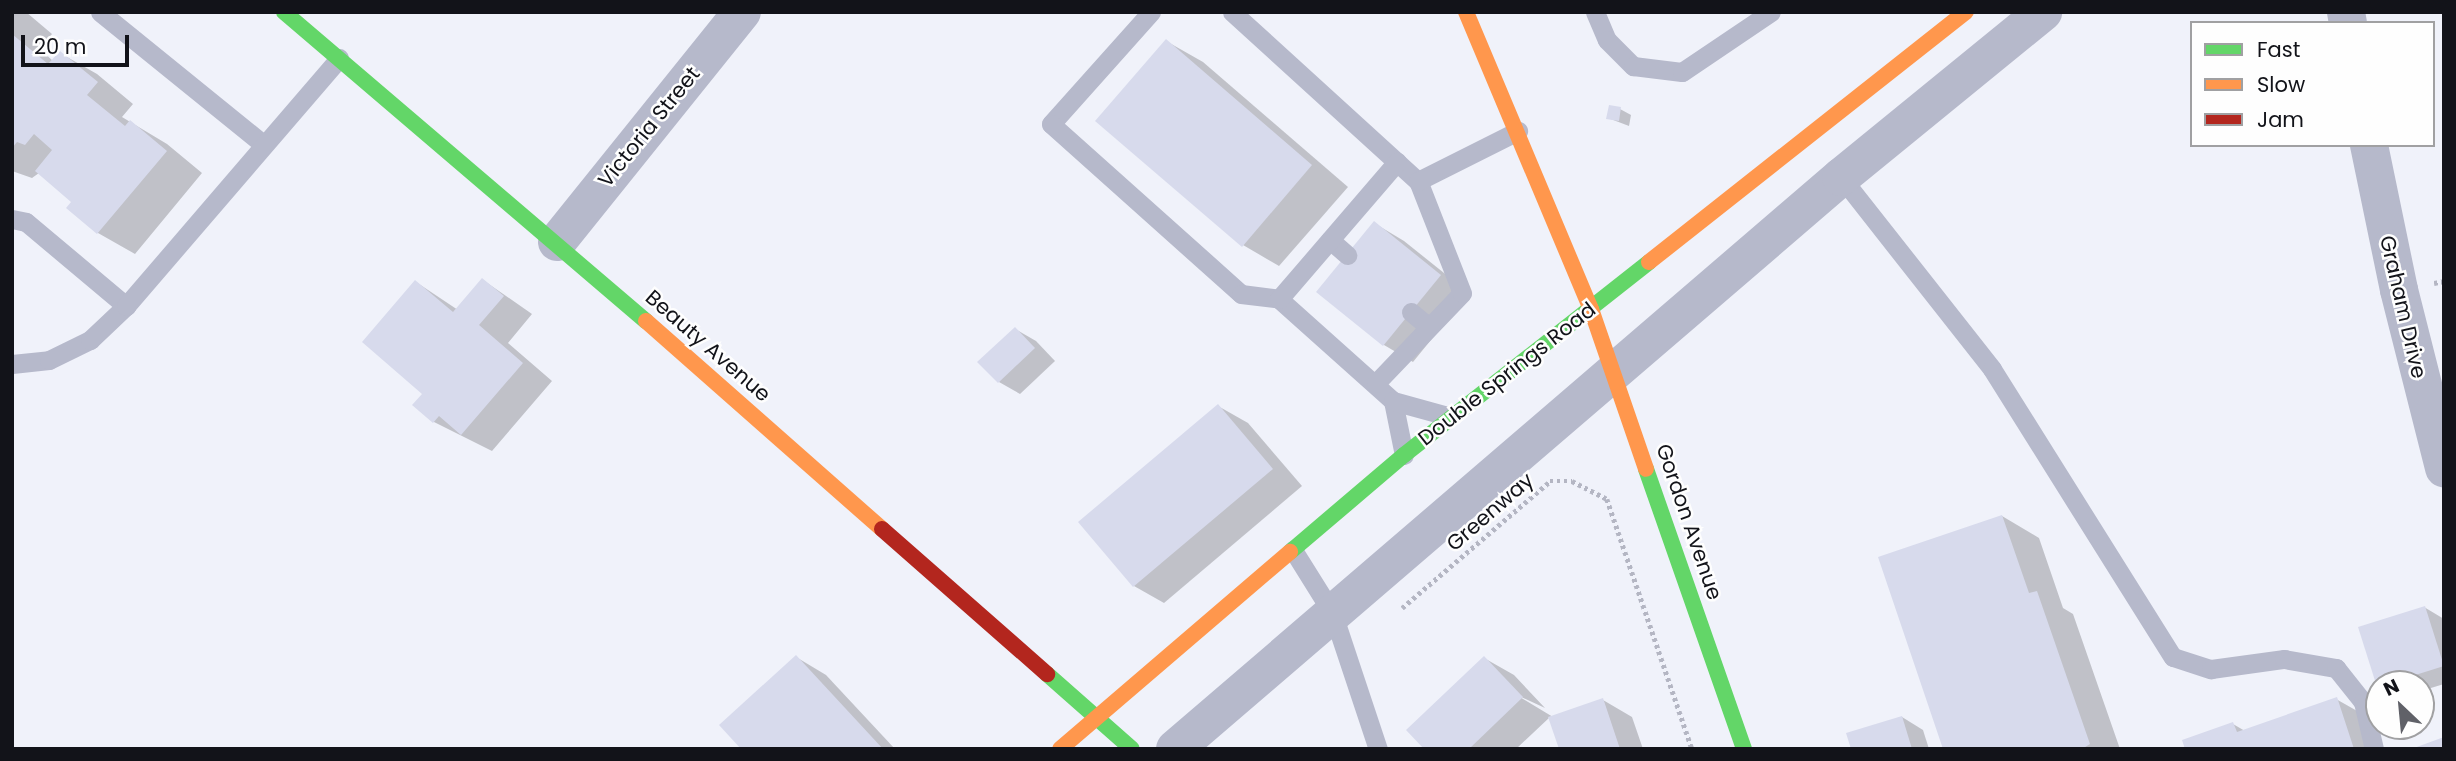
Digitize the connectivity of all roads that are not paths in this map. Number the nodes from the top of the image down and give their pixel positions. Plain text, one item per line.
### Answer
1 (100, 12) edge
2 (284, 12) edge
3 (741, 12) edge
4 (1151, 12) edge
5 (1232, 12) edge
6 (1466, 12) edge
7 (1595, 12) edge
8 (1771, 12) edge
9 (1966, 12) edge
10 (2036, 14) edge
11 (339, 58) junction
12 (1518, 131) junction
13 (264, 145) junction
14 (2369, 147) edge
15 (1397, 162) junction
16 (1841, 177) junction
17 (1418, 181) junction
18 (12, 219) edge
19 (1330, 240) junction
20 (557, 242) junction
21 (1347, 255) dead end
22 (1279, 299) junction
23 (126, 306) junction
24 (1591, 309) junction
25 (1411, 312) dead end
26 (1429, 327) junction
27 (12, 364) edge
28 (1614, 373) junction
29 (1376, 383) junction
30 (1393, 401) junction
31 (1451, 417) junction
32 (1404, 455) junction
33 (2444, 468) edge
34 (1293, 550) junction
35 (1333, 614) junction
36 (1099, 716) junction
37 (1060, 749) edge
38 (1132, 749) edge
39 (1175, 749) edge
40 (1378, 749) edge
41 (1744, 749) edge
42 (2374, 749) edge

1 - 13 lane
2 - 11 street, Beauty Avenue
3 - 20 street, Victoria Street
4 - 22 lane
5 - 15 lane
6 - 12 street, Gordon Avenue
7 - 8 lane
9 - 24 street, Double Springs Road
10 - 16 street
11 - 13 lane
11 - 20 street, Beauty Avenue
12 - 17 lane
12 - 24 street, Gordon Avenue
13 - 23 lane
14 - 33 street, Graham Drive
15 - 17 lane
15 - 19 lane
16 - 28 street
16 - 42 lane
17 - 26 lane
18 - 23 lane
19 - 21 lane
19 - 22 lane
20 - 36 street, Beauty Avenue
22 - 29 lane
23 - 27 lane
24 - 28 street, Gordon Avenue
24 - 31 street, Double Springs Road
25 - 26 lane
26 - 29 lane
28 - 35 street
28 - 41 street, Gordon Avenue
29 - 30 lane
30 - 31 lane
30 - 32 lane
31 - 32 street, Double Springs Road
32 - 34 street, Double Springs Road
34 - 35 lane
34 - 36 street, Double Springs Road
35 - 39 street
35 - 40 lane
36 - 37 street, Double Springs Road
36 - 38 street, Beauty Avenue

